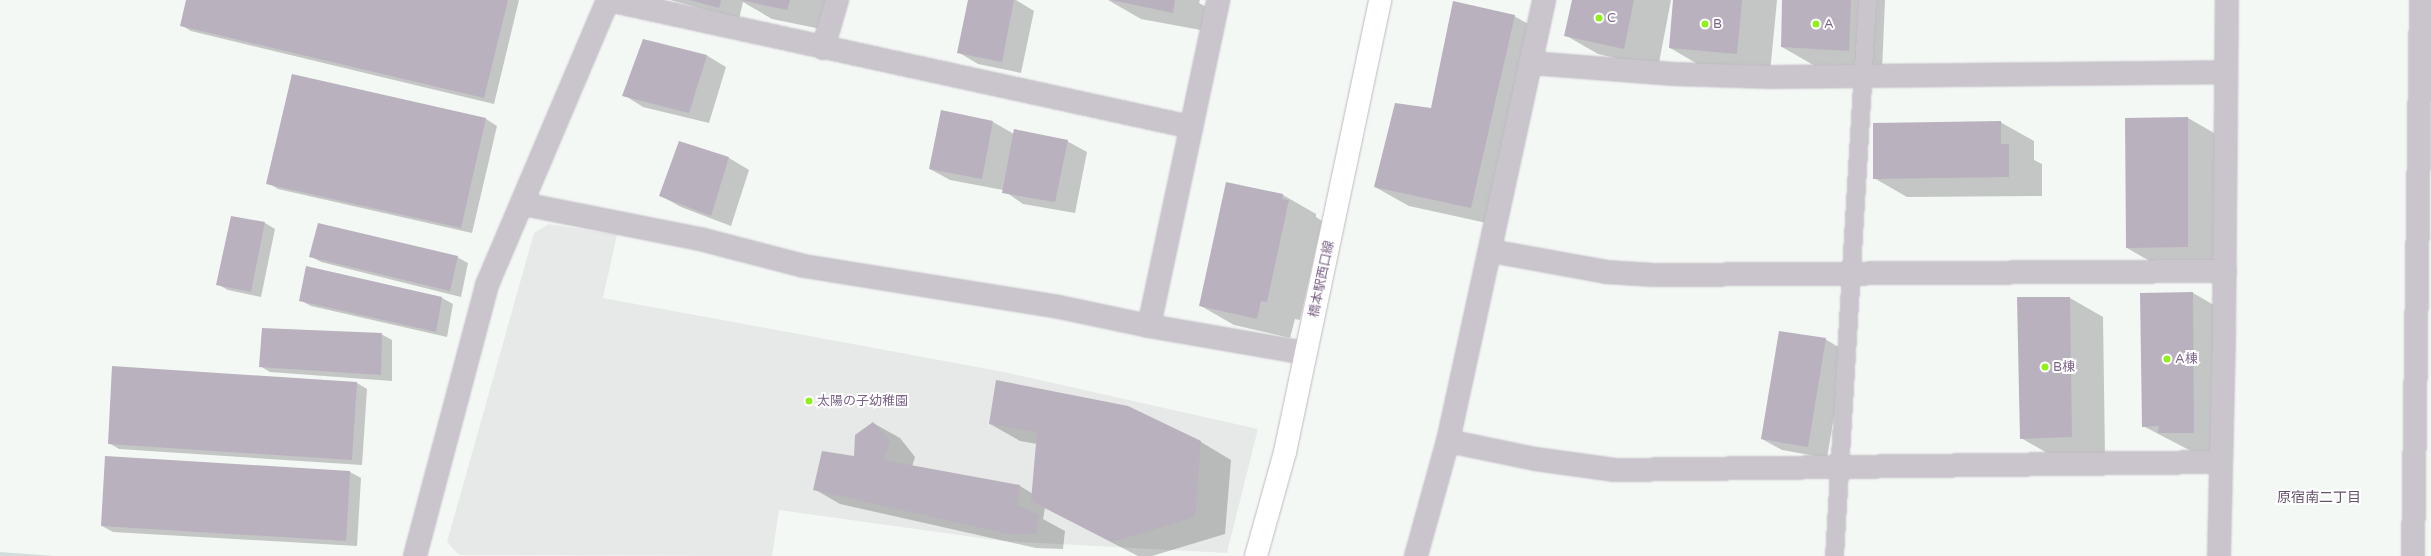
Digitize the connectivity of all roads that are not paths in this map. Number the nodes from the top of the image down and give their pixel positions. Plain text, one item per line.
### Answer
1 (837, 0) edge
2 (1218, 0) edge
3 (1380, 0) edge
4 (1544, 0) edge
5 (1867, 0) edge
6 (2227, 0) edge
7 (2421, 0) edge
8 (823, 48) junction
9 (1530, 63) junction
10 (2226, 72) junction
11 (1863, 77) junction
12 (1191, 127) junction
13 (523, 204) junction
14 (2424, 234) edge
15 (1491, 251) junction
16 (2225, 271) junction
17 (1850, 274) junction
18 (1149, 326) junction
19 (1306, 352) junction
20 (1448, 441) junction
21 (2423, 442) edge
22 (2221, 462) junction
23 (1839, 468) junction
24 (415, 556) edge
25 (1256, 556) edge
26 (1416, 556) edge
27 (1834, 556) edge
28 (2219, 556) edge
29 (2413, 556) edge

1 - 8 street
2 - 12 street
3 - 19 street, 橋本駅西口線
4 - 9 street
5 - 11 lane
6 - 10 street
7 - 14 street
8 - 12 street
8 - 13 street
9 - 11 street
9 - 15 street
10 - 11 street
10 - 16 street
11 - 17 lane
12 - 18 street
13 - 18 street
13 - 24 street
14 - 21 street
15 - 17 street
15 - 20 street
16 - 17 street
16 - 22 street
17 - 23 lane
18 - 19 street
19 - 25 street, 橋本駅西口線
20 - 23 street
20 - 26 street
21 - 29 street
22 - 23 street
22 - 28 street
23 - 27 lane

